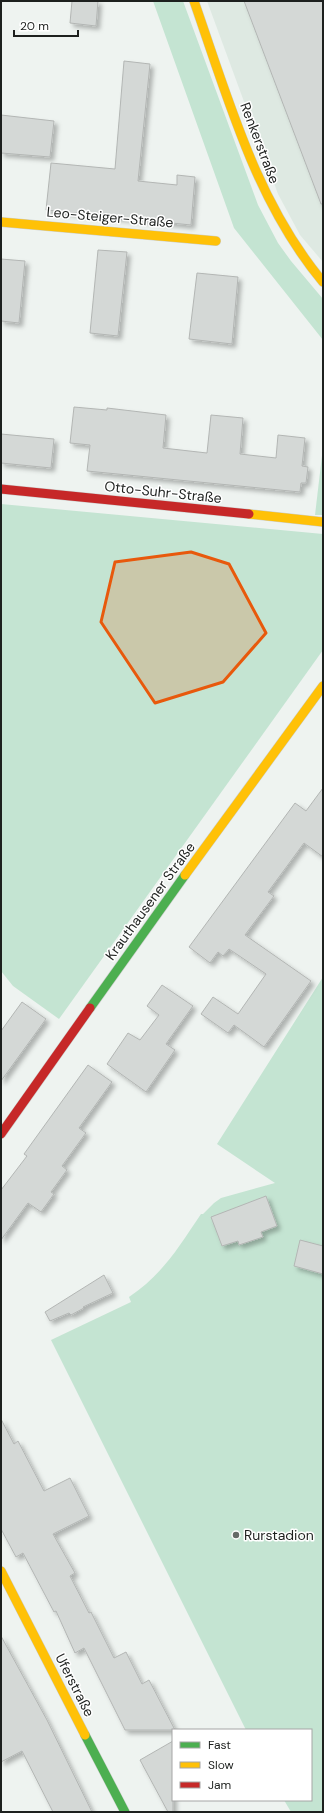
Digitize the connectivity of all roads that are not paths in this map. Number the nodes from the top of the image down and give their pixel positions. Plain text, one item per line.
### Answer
1 (194, 1) edge
2 (1, 222) edge
3 (216, 240) dead end
4 (323, 282) edge
5 (1, 489) edge
6 (323, 522) edge
7 (323, 686) edge
8 (1, 1134) edge
9 (1, 1571) edge
10 (125, 1812) edge

1 - 4 street, Renkerstraße
2 - 3 street, Leo-Steiger-Straße
5 - 6 street, Otto-Suhr-Straße
7 - 8 street, Krauthausener Straße
9 - 10 street, Uferstraße

